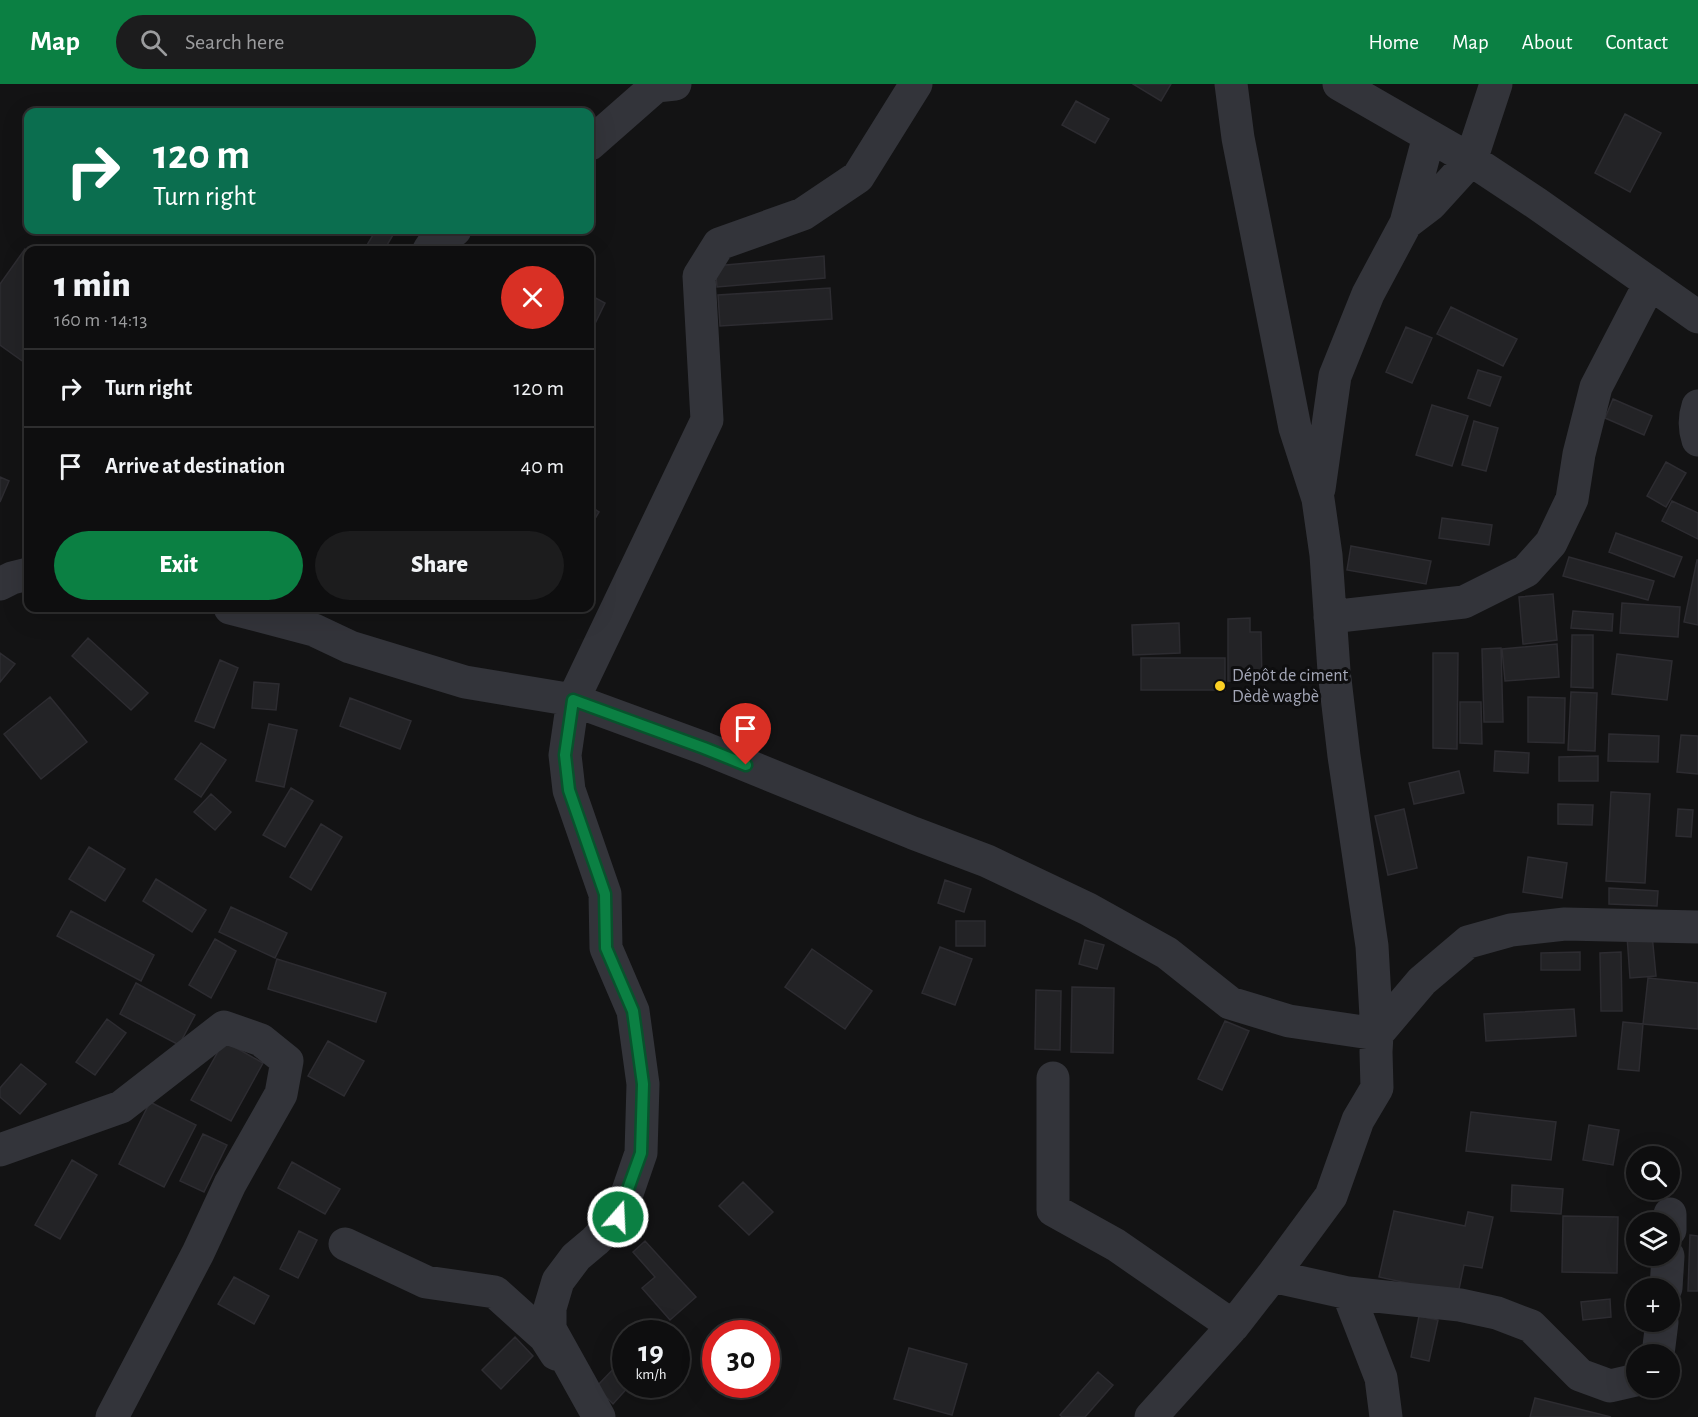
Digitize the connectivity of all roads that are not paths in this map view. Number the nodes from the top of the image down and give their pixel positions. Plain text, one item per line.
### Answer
1 (675, 84) edge
2 (916, 84) edge
3 (1231, 84) edge
4 (1339, 84) edge
5 (1496, 84) edge
6 (1429, 136) junction
7 (594, 140) edge
8 (1471, 160) junction
9 (1406, 223) junction
10 (448, 234) edge
11 (432, 246) edge
12 (1650, 283) junction
13 (1698, 318) edge
14 (1698, 406) edge
15 (1698, 440) edge
16 (1318, 499) junction
17 (261, 612) edge
18 (1330, 617) junction
19 (316, 619) edge
20 (573, 700) junction
21 (1698, 927) edge
22 (1377, 1034) junction
23 (1053, 1078) dead end
24 (0, 1150) edge
25 (345, 1244) dead end
26 (1272, 1276) junction
27 (1348, 1293) junction
28 (1233, 1326) junction
29 (1626, 1382) edge
30 (597, 1414) edge
31 (112, 1417) edge
32 (1151, 1417) edge
33 (1386, 1417) edge

1 - 7 street
2 - 20 street
3 - 16 street
4 - 6 street
5 - 8 street
6 - 8 street
6 - 9 street
8 - 9 street
8 - 12 street
9 - 16 street
10 - 11 street
12 - 13 street
12 - 18 street
14 - 15 street
16 - 18 street
17 - 19 street
18 - 22 street
19 - 20 street
20 - 22 street
20 - 30 street
21 - 22 street
22 - 26 street
23 - 28 street
24 - 31 street
25 - 30 street
26 - 27 street
26 - 28 street
27 - 29 street
27 - 33 street
28 - 32 street

